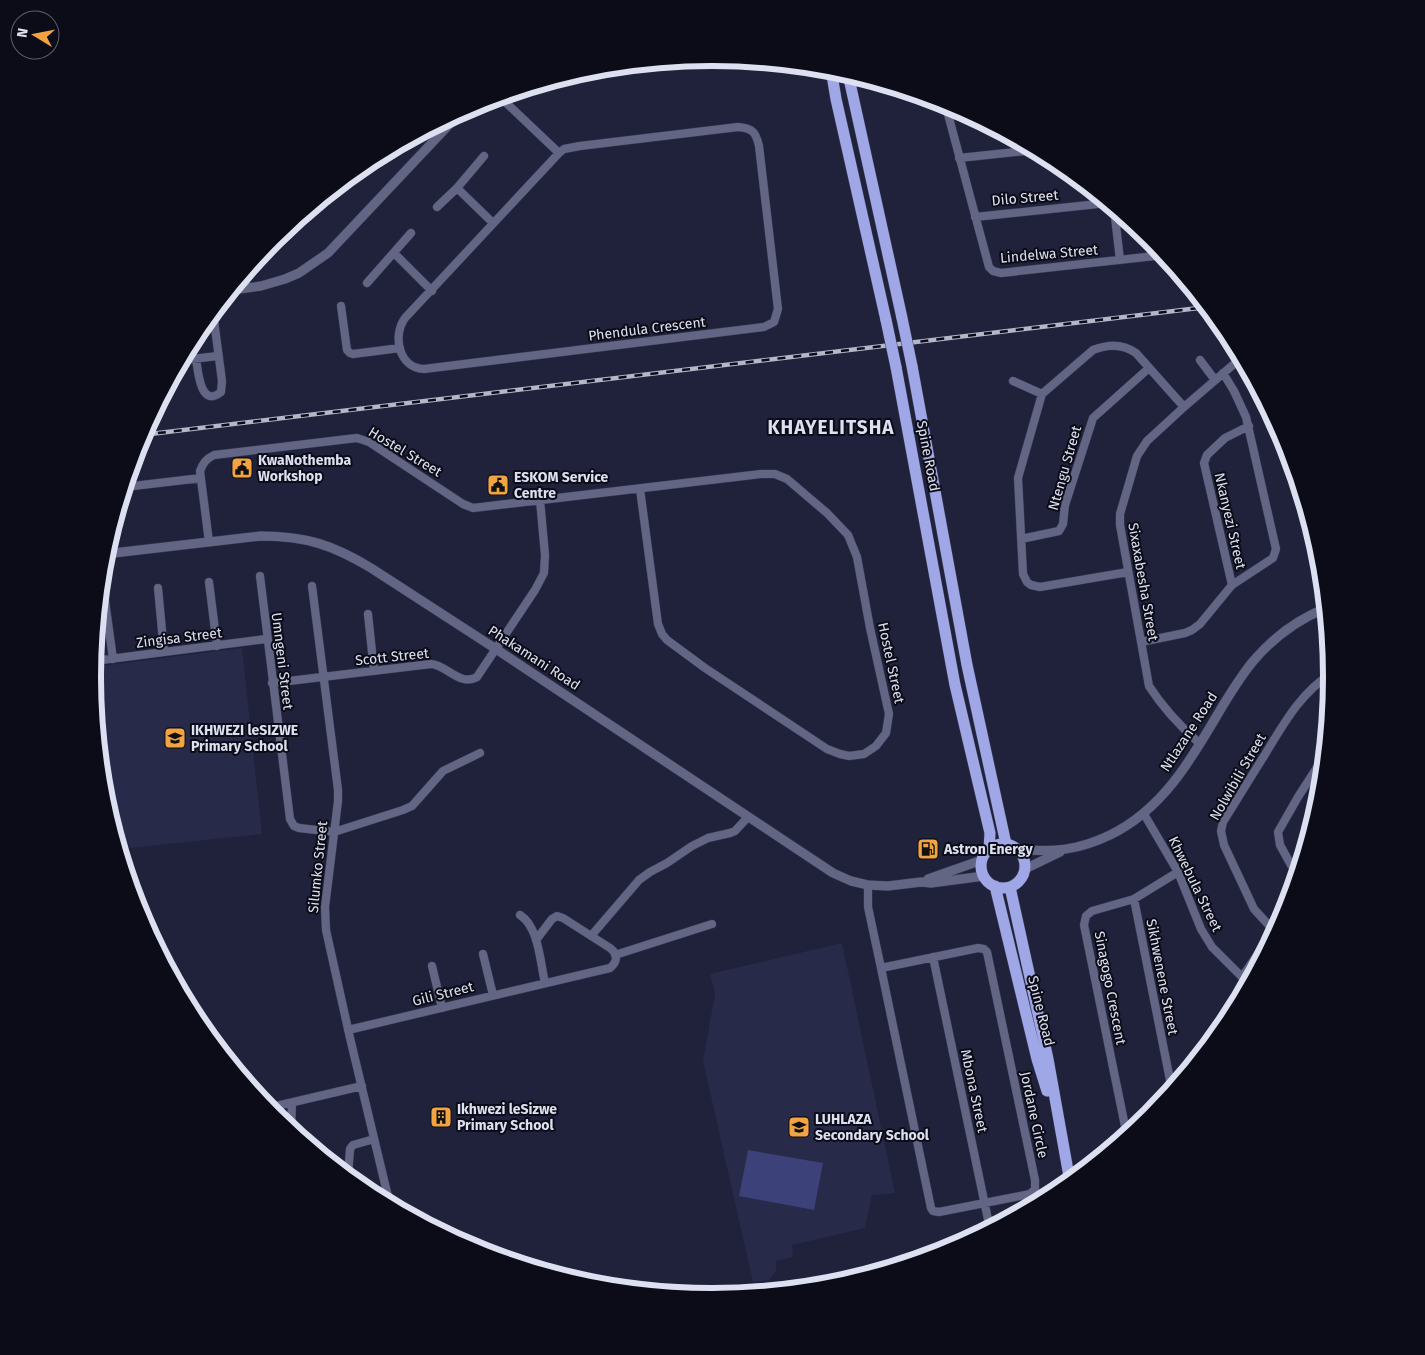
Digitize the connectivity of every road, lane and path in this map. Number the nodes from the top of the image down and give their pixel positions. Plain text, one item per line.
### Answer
1 (833, 78) edge
2 (850, 82) edge
3 (506, 103) edge
4 (948, 114) edge
5 (447, 127) edge
6 (1023, 151) edge
7 (559, 152) junction
8 (484, 156) dead end
9 (960, 158) junction
10 (457, 188) junction
11 (1098, 204) edge
12 (437, 207) dead end
13 (975, 216) junction
14 (1115, 217) edge
15 (494, 223) junction
16 (411, 233) dead end
17 (394, 253) junction
18 (1156, 257) edge
19 (1120, 260) junction
20 (366, 283) dead end
21 (241, 289) edge
22 (432, 291) junction
23 (341, 306) dead end
24 (215, 323) edge
25 (400, 348) junction
26 (218, 356) junction
27 (191, 359) edge
28 (196, 359) junction
29 (1200, 360) dead end
30 (1236, 362) edge
31 (1149, 368) junction
32 (1223, 373) junction
33 (1215, 380) junction
34 (1013, 381) dead end
35 (1042, 394) junction
36 (1184, 407) junction
37 (1249, 426) junction
38 (201, 478) junction
39 (132, 487) edge
40 (640, 489) junction
41 (540, 500) junction
42 (1020, 539) junction
43 (209, 542) junction
44 (114, 553) edge
45 (1128, 572) junction
46 (260, 576) dead end
47 (209, 582) dead end
48 (1232, 585) junction
49 (312, 586) dead end
50 (158, 588) dead end
51 (106, 605) edge
52 (1320, 610) edge
53 (368, 614) dead end
54 (266, 639) junction
55 (1141, 642) junction
56 (217, 646) junction
57 (496, 649) junction
58 (164, 652) junction
59 (113, 659) junction
60 (102, 661) edge
61 (374, 671) junction
62 (324, 677) junction
63 (1324, 678) edge
64 (272, 683) junction
65 (1200, 744) junction
66 (480, 753) dead end
67 (1317, 767) edge
68 (1144, 814) junction
69 (748, 817) junction
70 (334, 832) junction
71 (1006, 844) junction
72 (989, 849) junction
73 (1018, 849) junction
74 (1062, 851) junction
75 (982, 860) junction
76 (1293, 867) edge
77 (1025, 869) junction
78 (1178, 872) junction
79 (984, 876) junction
80 (921, 882) junction
81 (868, 886) junction
82 (995, 886) junction
83 (1010, 887) junction
84 (1134, 899) junction
85 (520, 915) dead end
86 (712, 924) dead end
87 (1270, 927) edge
88 (591, 936) junction
89 (536, 940) junction
90 (483, 954) dead end
91 (615, 955) junction
92 (933, 957) junction
93 (432, 966) dead end
94 (880, 968) junction
95 (1244, 978) edge
96 (545, 983) junction
97 (493, 995) junction
98 (442, 1008) junction
99 (348, 1030) junction
100 (1171, 1083) edge
101 (362, 1086) junction
102 (292, 1103) junction
103 (276, 1106) edge
104 (291, 1120) edge
105 (1125, 1128) edge
106 (374, 1139) junction
107 (1062, 1143) junction
108 (348, 1168) edge
109 (1068, 1174) edge
110 (388, 1195) edge
111 (985, 1204) junction
112 (989, 1223) edge

1 - 72 main road, Spine Road, bridge
2 - 71 main road, Spine Road, bridge
3 - 7 street
4 - 9 street
5 - 21 street
6 - 9 street
7 - 15 street
7 - 25 street, Phendula Crescent
8 - 10 street
9 - 13 street
10 - 12 street
10 - 15 street
11 - 13 street, Dilo Street
13 - 19 street, Lindelwa Street
14 - 19 street
15 - 22 street
16 - 17 street
17 - 20 street
17 - 22 street
18 - 19 street, Lindelwa Street
22 - 25 street
23 - 25 street
24 - 26 street
26 - 28 street
26 - 28 street
27 - 28 street
29 - 33 street
30 - 32 street, Sixaxabesha Street
31 - 35 street
31 - 36 street
31 - 42 street, Ntengu Street
32 - 33 street, Sixaxabesha Street
32 - 37 street
33 - 36 street, Sixaxabesha Street
34 - 35 street
35 - 42 street
36 - 45 street, Sixaxabesha Street
37 - 48 street
37 - 48 street, Nkanyezi Street
38 - 39 street
38 - 41 street, Hostel Street
38 - 43 street
40 - 40 street, Hostel Street
40 - 41 street, Hostel Street
41 - 57 street
42 - 45 street
43 - 44 street, Phakamani Road
43 - 57 street, Phakamani Road
45 - 55 street, Sixaxabesha Street
46 - 54 street, Umngeni Street
47 - 56 street
48 - 55 street
49 - 62 street, Silumko Street
50 - 58 street
51 - 59 street
52 - 65 street, Ntlazane Road
53 - 61 street
54 - 56 street, Zingisa Street
54 - 64 street, Umngeni Street
55 - 65 street, Sixaxabesha Street
56 - 58 street, Zingisa Street
57 - 61 street, Scott Street
57 - 69 street, Phakamani Road
58 - 59 street, Zingisa Street
59 - 60 street, Zingisa Street
61 - 62 street, Scott Street
62 - 64 street, Scott Street
62 - 70 street, Silumko Street
63 - 87 street, Nolwibili Street
64 - 70 street, Umngeni Street
65 - 68 street, Ntlazane Road
66 - 70 street
67 - 76 street
68 - 74 street, Ntlazane Road
68 - 78 street, Khwebula Street
69 - 81 street, Phakamani Road
69 - 88 street
70 - 99 street, Silumko Street
71 - 72 main road
71 - 73 main road
72 - 75 main road
73 - 74 street, Ntlazane Road
73 - 77 main road
74 - 77 street, Ntlazane Road
75 - 79 main road
75 - 80 street, Phakamani Road
77 - 83 main road
78 - 84 street, Sinagogo Crescent
78 - 95 street, Khwebula Street
79 - 80 street, Phakamani Road
79 - 82 main road
80 - 81 street, Phakamani Road
81 - 94 street, Jordane Circle
82 - 83 main road
82 - 107 main road, Spine Road
83 - 107 main road, Spine Road
84 - 100 street, Sikhwenene Street
84 - 105 street, Sinagogo Crescent
85 - 89 street
86 - 91 street
88 - 89 street
88 - 91 street
89 - 96 street
90 - 97 street
91 - 96 street, Gili Street
92 - 94 street, Jordane Circle
92 - 111 street, Mbona Street
92 - 111 street, Jordane Circle
93 - 98 street
94 - 111 street, Jordane Circle
96 - 97 street, Gili Street
97 - 98 street, Gili Street
98 - 99 street, Gili Street
99 - 101 street, Silumko Street
101 - 102 street
101 - 106 street, Silumko Street
102 - 103 street
102 - 104 street
106 - 108 street
106 - 110 street, Silumko Street
107 - 109 main road, Spine Road
111 - 112 street, Mbona Street

